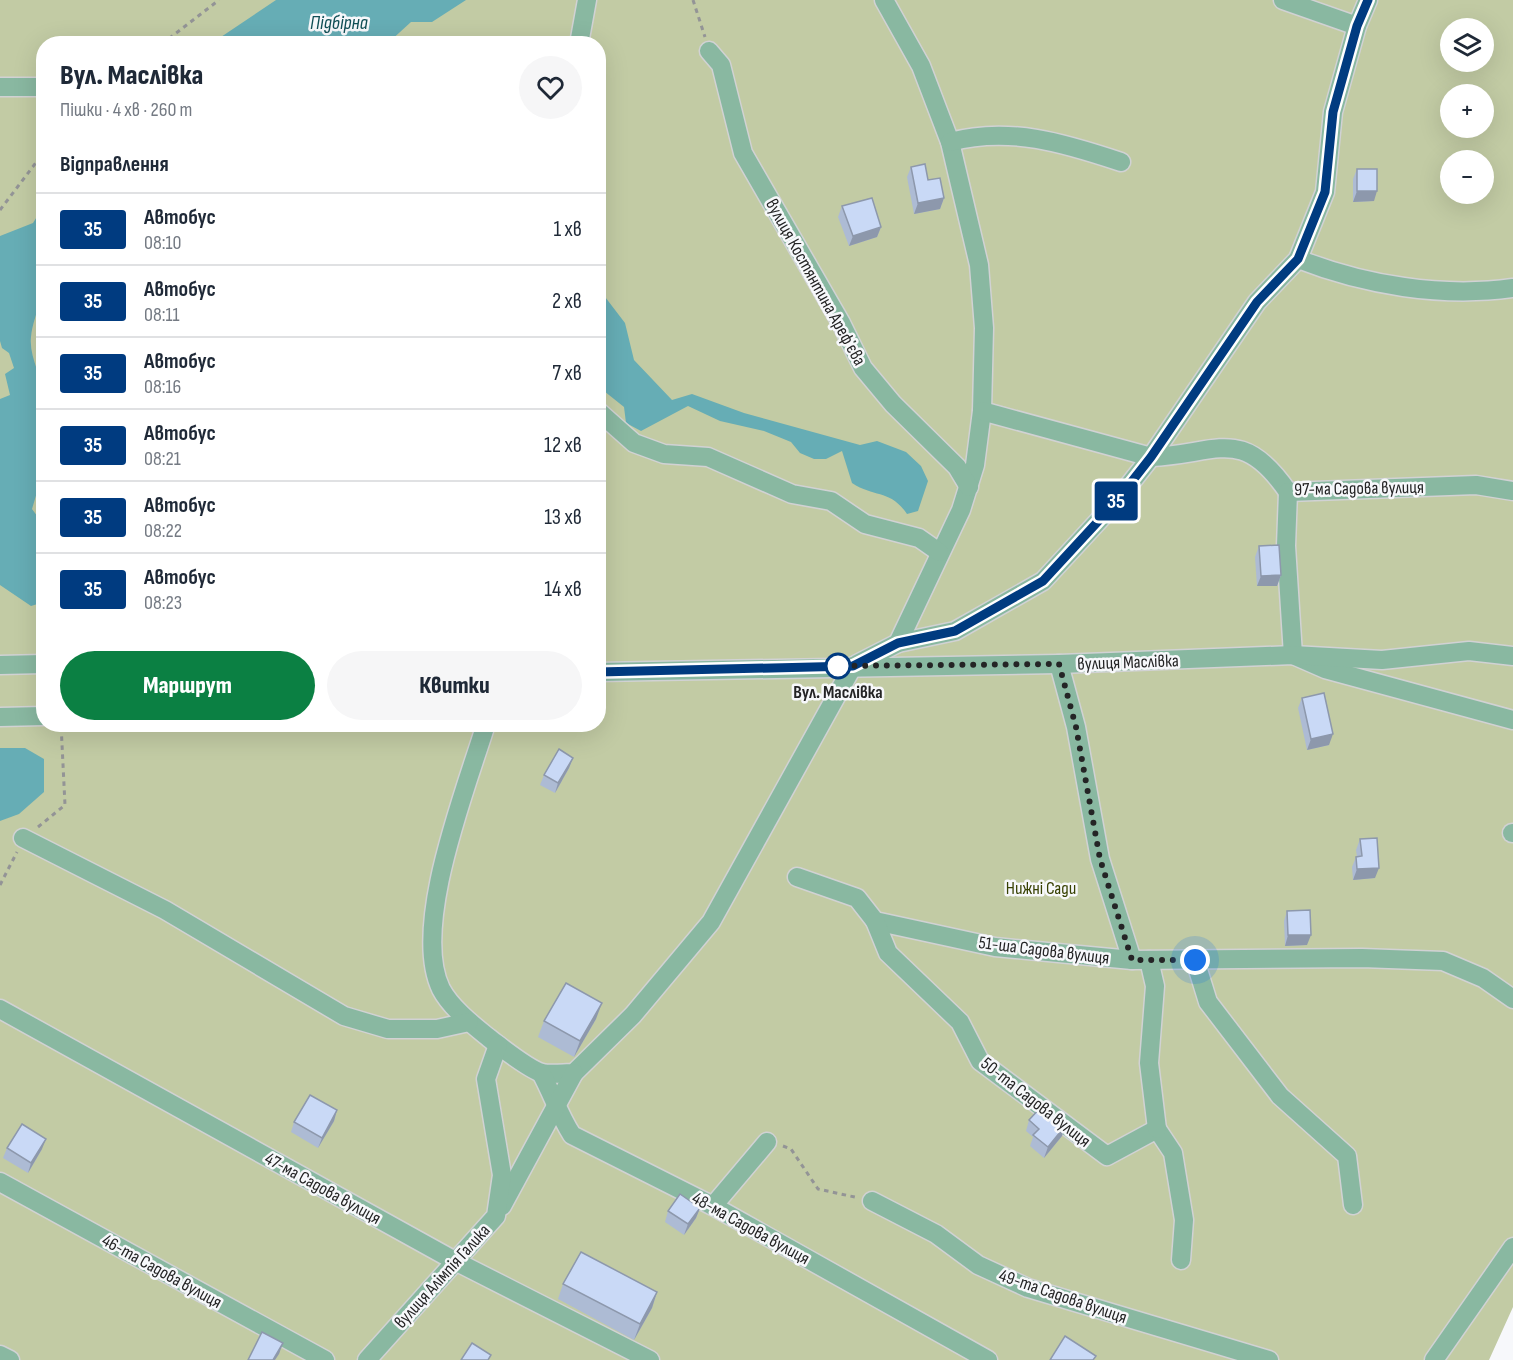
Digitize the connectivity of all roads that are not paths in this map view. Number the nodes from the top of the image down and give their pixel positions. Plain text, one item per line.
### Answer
1 (587, 0) edge
2 (884, 0) edge
3 (1283, 0) edge
4 (1368, 0) edge
5 (1357, 26) junction
6 (580, 36) edge
7 (709, 51) road end
8 (0, 87) edge
9 (36, 87) edge
10 (950, 142) junction
11 (1121, 162) dead end
12 (1298, 259) junction
13 (1513, 288) edge
14 (982, 411) junction
15 (606, 418) edge
16 (1151, 457) junction
17 (969, 487) junction
18 (1513, 491) edge
19 (1288, 492) junction
20 (939, 552) junction
21 (898, 643) junction
22 (1293, 655) junction
23 (1513, 656) edge
24 (1402, 658) junction
25 (36, 664) edge
26 (1059, 664) junction
27 (0, 665) edge
28 (853, 666) junction
29 (606, 672) edge
30 (1408, 691) junction
31 (36, 716) edge
32 (0, 717) edge
33 (1513, 720) edge
34 (483, 732) edge
35 (24, 838) road end
36 (797, 877) dead end
37 (876, 921) junction
38 (1140, 960) junction
39 (1195, 960) junction
40 (1513, 999) edge
41 (0, 1009) edge
42 (469, 1022) junction
43 (498, 1045) junction
44 (541, 1073) junction
45 (573, 1073) junction
46 (558, 1106) junction
47 (1157, 1129) junction
48 (768, 1142) road end
49 (0, 1182) edge
50 (872, 1201) road end
51 (1353, 1205) dead end
52 (713, 1206) junction
53 (496, 1215) junction
54 (1513, 1247) edge
55 (1181, 1260) dead end
56 (455, 1261) junction
57 (0, 1354) edge
58 (10, 1360) edge
59 (325, 1360) edge
60 (367, 1360) edge
61 (650, 1360) edge
62 (988, 1360) edge
63 (1269, 1360) edge
64 (1434, 1360) edge

1 - 6 street
2 - 10 street
3 - 5 street
4 - 5 street
5 - 12 street
7 - 17 street, вулиця Костянтина Арефʼєва
8 - 9 street
10 - 11 street
10 - 14 street
12 - 13 street
12 - 16 street
14 - 16 street, 97-ма Садова вулиця
14 - 17 street
15 - 20 street
16 - 19 street, 97-ма Садова вулиця
16 - 21 street
17 - 20 street
18 - 19 street, 97-ма Садова вулиця
19 - 22 street
20 - 21 street
21 - 28 street
22 - 24 street, вулиця Маслівка
22 - 26 street, вулиця Маслівка
22 - 30 street
23 - 24 street, вулиця Маслівка
24 - 30 street
25 - 27 street
26 - 28 street, вулиця Маслівка
26 - 38 street
28 - 29 street, вулиця Маслівка
28 - 45 street
30 - 33 street
31 - 32 street
34 - 42 street
35 - 42 street
36 - 37 street
37 - 38 street, 51-ша Садова вулиця
37 - 47 street, 50-та Садова вулиця
38 - 39 street, 51-ша Садова вулиця
38 - 47 street
39 - 40 street, 51-ша Садова вулиця
39 - 51 street
41 - 56 street, 47-ма Садова вулиця
42 - 43 street
43 - 44 street
43 - 53 street, вулиця Алімпія Галика
44 - 45 street
44 - 46 street, 48-ма Садова вулиця
45 - 46 street
46 - 52 street, 48-ма Садова вулиця
46 - 53 street
47 - 55 street
48 - 52 street
49 - 59 street, 46-та Садова вулиця
50 - 63 street, 49-та Садова вулиця
52 - 62 street, 48-ма Садова вулиця
53 - 56 street, вулиця Алімпія Галика
54 - 64 street
56 - 60 street, вулиця Алімпія Галика
56 - 61 street, 47-ма Садова вулиця
57 - 58 street

